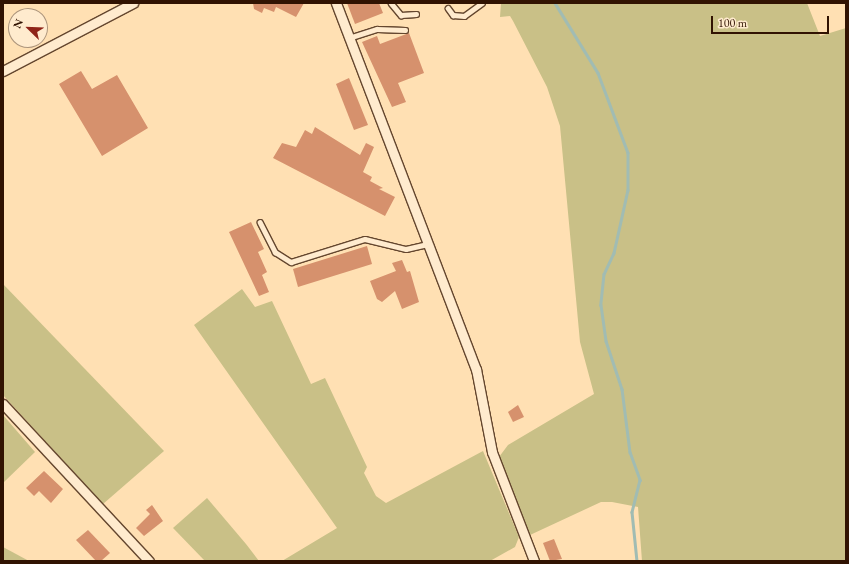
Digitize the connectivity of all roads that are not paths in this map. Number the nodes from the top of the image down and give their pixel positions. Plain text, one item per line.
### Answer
1 (133, 3) edge
2 (336, 3) edge
3 (391, 3) edge
4 (482, 3) edge
5 (448, 8) dead end
6 (416, 14) dead end
7 (405, 30) dead end
8 (349, 38) junction
9 (3, 71) edge
10 (260, 222) dead end
11 (428, 244) junction
12 (3, 404) edge
13 (149, 561) edge
14 (534, 561) edge

1 - 9 street
2 - 8 street
3 - 6 lane
4 - 5 lane
7 - 8 lane
8 - 11 street
10 - 11 lane
11 - 14 street
12 - 13 street

